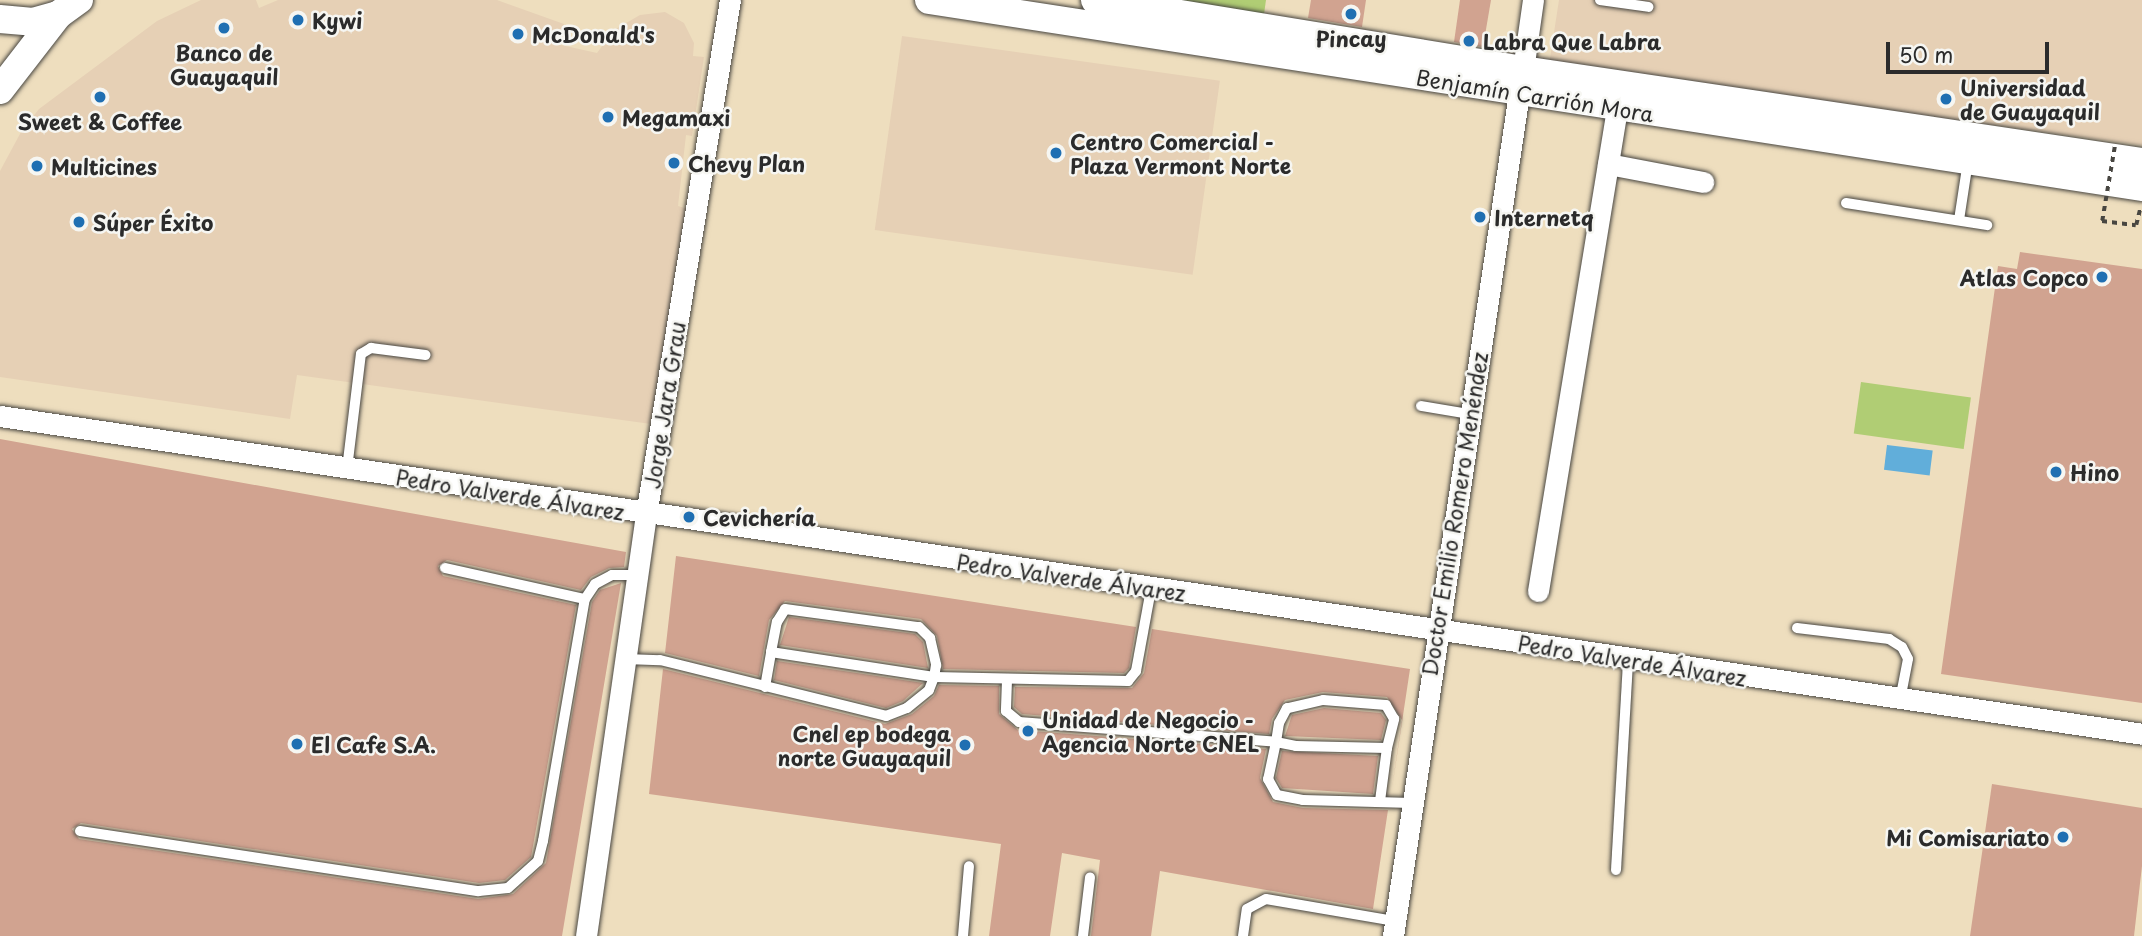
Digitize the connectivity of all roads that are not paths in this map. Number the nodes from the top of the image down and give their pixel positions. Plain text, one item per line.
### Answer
1 (730, 0) edge
2 (929, 0) edge
3 (1095, 0) edge
4 (1533, 0) edge
5 (1600, 0) edge
6 (68, 7) edge
7 (1649, 8) dead end
8 (0, 19) edge
9 (1521, 82) junction
10 (0, 90) edge
11 (1617, 108) junction
12 (1968, 161) junction
13 (2142, 162) edge
14 (1608, 164) junction
15 (1703, 182) dead end
16 (2142, 187) edge
17 (1846, 203) dead end
18 (1959, 220) junction
19 (1987, 225) dead end
20 (426, 355) dead end
21 (1421, 406) dead end
22 (1469, 414) junction
23 (0, 416) edge
24 (347, 469) junction
25 (646, 515) junction
26 (445, 568) dead end
27 (637, 575) junction
28 (1151, 589) junction
29 (1538, 591) dead end
30 (585, 599) junction
31 (1797, 628) dead end
32 (1436, 630) junction
33 (771, 652) junction
34 (625, 659) junction
35 (1628, 660) junction
36 (934, 677) junction
37 (1007, 680) junction
38 (765, 687) junction
39 (1900, 699) junction
40 (2142, 734) edge
41 (1276, 742) junction
42 (1387, 748) junction
43 (1380, 801) junction
44 (1412, 803) junction
45 (80, 831) dead end
46 (969, 866) dead end
47 (1616, 870) dead end
48 (1090, 877) dead end
49 (1394, 929) edge
50 (586, 936) edge
51 (963, 936) edge
52 (1083, 936) edge
53 (1243, 936) edge

1 - 25 street, Jorge Jara Grau
2 - 9 main road, Benjamín Carrión Mora
3 - 9 main road, Benjamín Carrión Mora
4 - 9 street, Doctor Emilio Romero Menéndez
5 - 7 lane
6 - 8 main road
6 - 10 main road
9 - 11 main road, Benjamín Carrión Mora
9 - 13 main road, Benjamín Carrión Mora
9 - 22 street, Doctor Emilio Romero Menéndez
11 - 12 main road, Benjamín Carrión Mora
11 - 14 street
12 - 16 main road, Benjamín Carrión Mora
12 - 18 lane
14 - 15 street
14 - 29 street
17 - 18 lane
18 - 19 lane
20 - 24 lane
21 - 22 lane
22 - 32 street, Doctor Emilio Romero Menéndez
23 - 24 street, Pedro Valverde Álvarez
24 - 25 street, Pedro Valverde Álvarez
25 - 27 street, Jorge Jara Grau
25 - 28 street, Pedro Valverde Álvarez
26 - 30 lane
27 - 30 lane
27 - 34 street, Jorge Jara Grau
28 - 32 street, Pedro Valverde Álvarez
28 - 37 lane
30 - 45 lane
31 - 39 lane
32 - 35 street, Pedro Valverde Álvarez
32 - 44 street, Doctor Emilio Romero Menéndez
33 - 36 lane
33 - 36 lane
33 - 38 lane
34 - 38 lane
34 - 50 street, Jorge Jara Grau
35 - 39 street, Pedro Valverde Álvarez
35 - 47 lane
36 - 37 lane
36 - 38 lane
37 - 41 lane
39 - 40 street, Pedro Valverde Álvarez
41 - 42 lane
41 - 42 lane
41 - 43 lane
42 - 43 lane
43 - 44 lane
44 - 49 street, Doctor Emilio Romero Menéndez
46 - 51 lane
48 - 52 lane
49 - 53 lane

